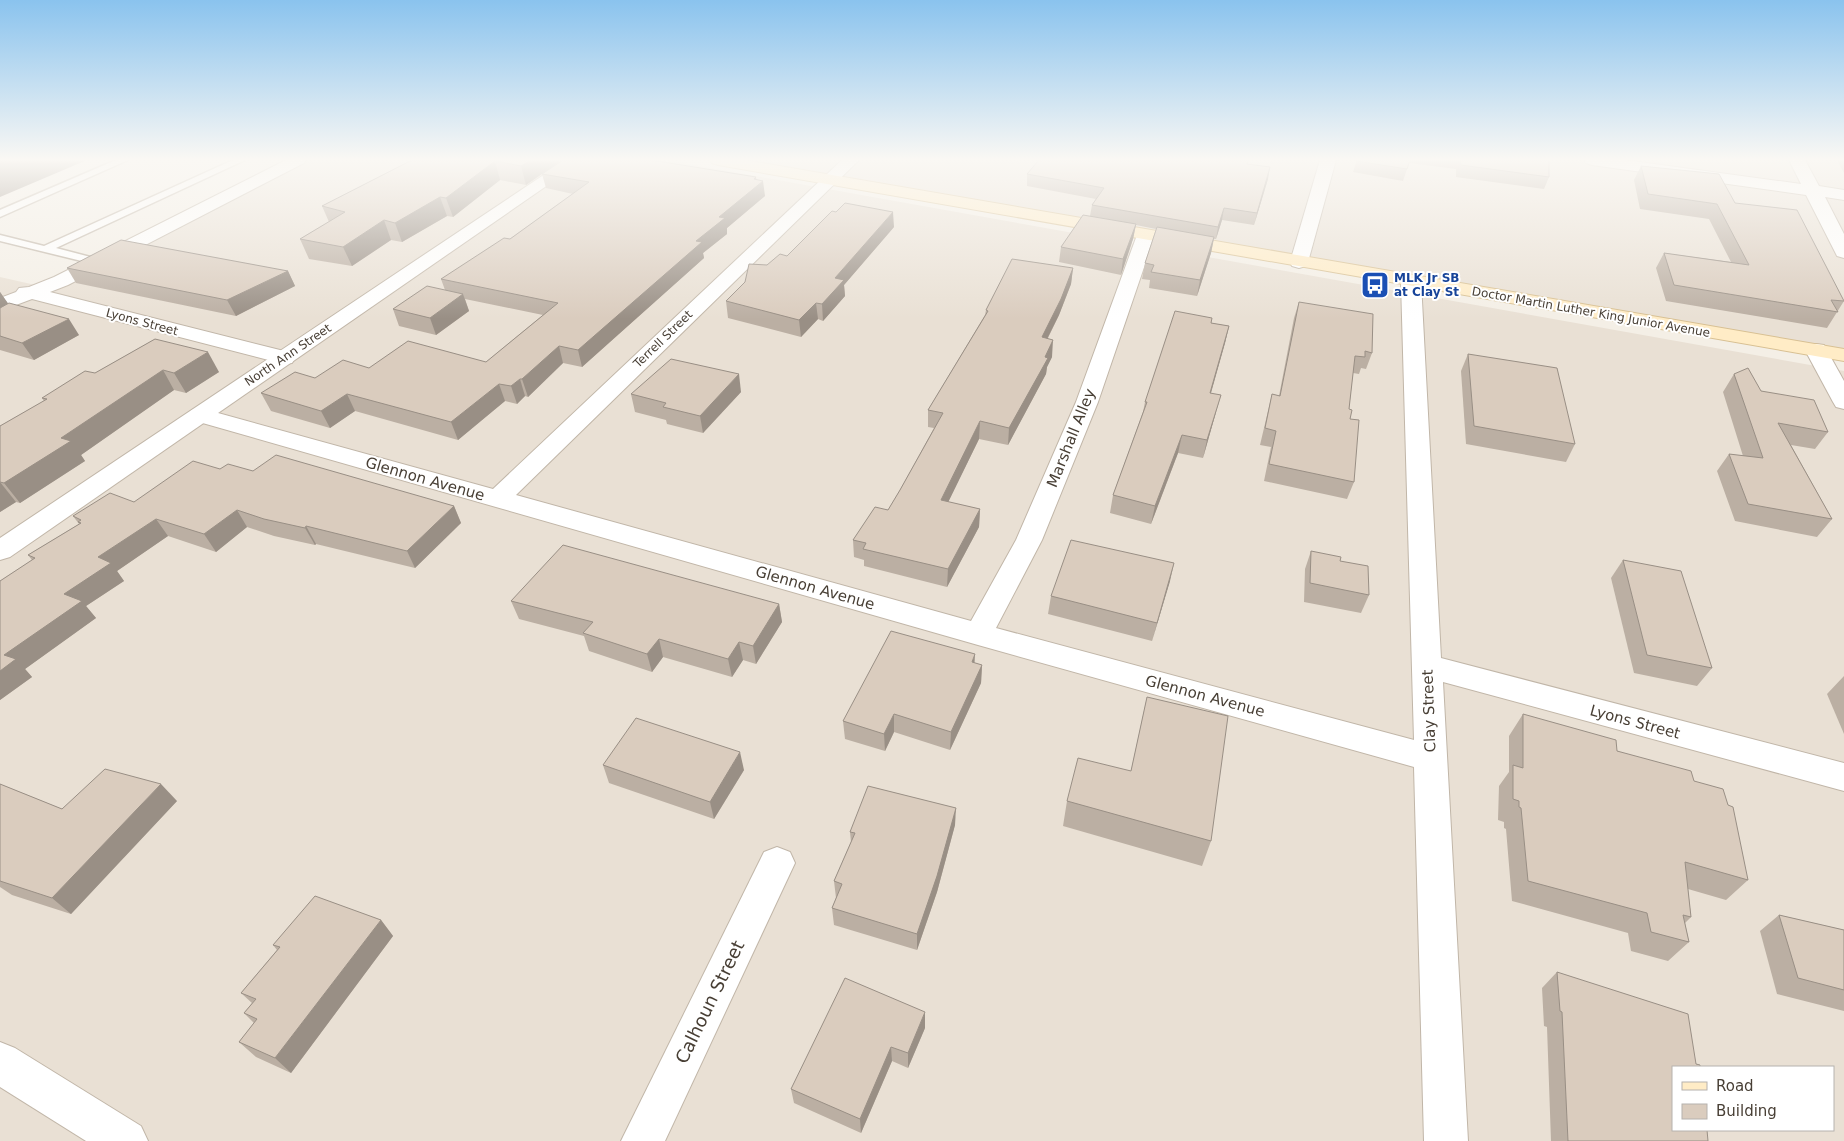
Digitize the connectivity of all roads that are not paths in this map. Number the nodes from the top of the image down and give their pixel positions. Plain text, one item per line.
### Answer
1 (125, 213) edge
2 (194, 213) edge
3 (497, 213) edge
4 (793, 213) edge
5 (1025, 213) edge
6 (1312, 213) edge
7 (1825, 213) edge
8 (1146, 235) junction
9 (0, 238) edge
10 (46, 250) junction
11 (1844, 252) edge
12 (98, 262) junction
13 (1298, 262) junction
14 (1411, 282) junction
15 (0, 285) edge
16 (31, 293) junction
17 (0, 305) edge
18 (1816, 350) junction
19 (1844, 355) edge
20 (284, 358) junction
21 (1844, 402) edge
22 (200, 415) junction
23 (496, 499) junction
24 (0, 551) edge
25 (978, 634) junction
26 (1427, 666) junction
27 (1430, 758) junction
28 (1844, 777) edge
29 (776, 863) dead end
30 (0, 1063) edge
31 (126, 1141) edge
32 (643, 1141) edge
33 (1446, 1141) edge

1 - 10 lane
2 - 12 street
3 - 20 street, North Ann Street
4 - 23 street, Terrell Street
5 - 8 main road, Doctor Martin Luther King Junior Avenue
6 - 13 street
7 - 11 street
8 - 13 main road, Doctor Martin Luther King Junior Avenue
8 - 25 street, Marshall Alley
9 - 10 lane
10 - 12 lane
12 - 16 street
13 - 14 main road, Doctor Martin Luther King Junior Avenue
14 - 18 main road, Doctor Martin Luther King Junior Avenue
14 - 26 street, Clay Street
15 - 16 street, Lyons Street
16 - 17 street
16 - 20 street, Lyons Street
18 - 19 main road, Doctor Martin Luther King Junior Avenue
18 - 21 street
20 - 22 street, North Ann Street
22 - 23 street, Glennon Avenue
22 - 24 street, North Ann Street
23 - 25 street, Glennon Avenue
25 - 27 street, Glennon Avenue
26 - 27 street, Clay Street
26 - 28 street, Lyons Street
27 - 33 street, Clay Street
29 - 32 street, Calhoun Street
30 - 31 street

